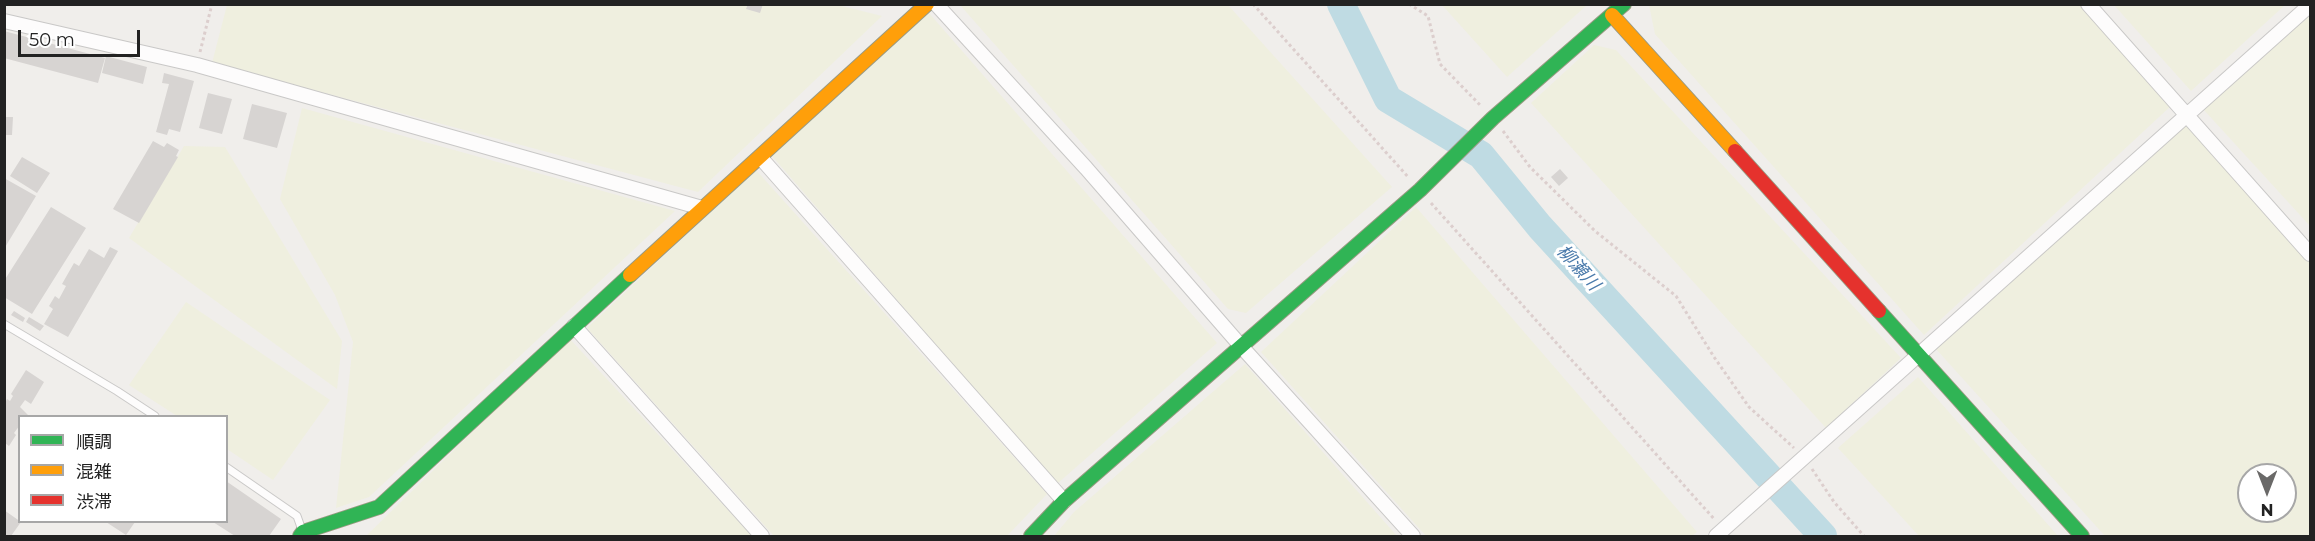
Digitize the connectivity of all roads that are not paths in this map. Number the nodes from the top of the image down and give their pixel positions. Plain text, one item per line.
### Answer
1 (927, 4) edge
2 (936, 4) edge
3 (1624, 4) edge
4 (2088, 4) edge
5 (2310, 5) edge
6 (1608, 10) edge
7 (4, 21) edge
8 (2187, 116) junction
9 (760, 157) junction
10 (702, 208) junction
11 (2310, 254) edge
12 (4, 324) edge
13 (574, 326) junction
14 (1240, 345) junction
15 (1919, 354) junction
16 (152, 415) edge
17 (228, 468) edge
18 (1064, 501) junction
19 (1720, 533) edge
20 (302, 534) edge
21 (762, 537) edge
22 (1031, 537) edge
23 (1413, 537) edge
24 (2082, 537) edge

1 - 9 street
2 - 14 street
3 - 6 street
4 - 8 street
5 - 8 street
6 - 14 street
6 - 15 street
7 - 10 street
8 - 11 street
8 - 15 street
9 - 10 street
9 - 18 street
10 - 13 street
12 - 16 lane
13 - 20 street
13 - 21 street
14 - 18 street
14 - 23 street
15 - 19 street
15 - 24 street
17 - 20 lane
18 - 22 street

